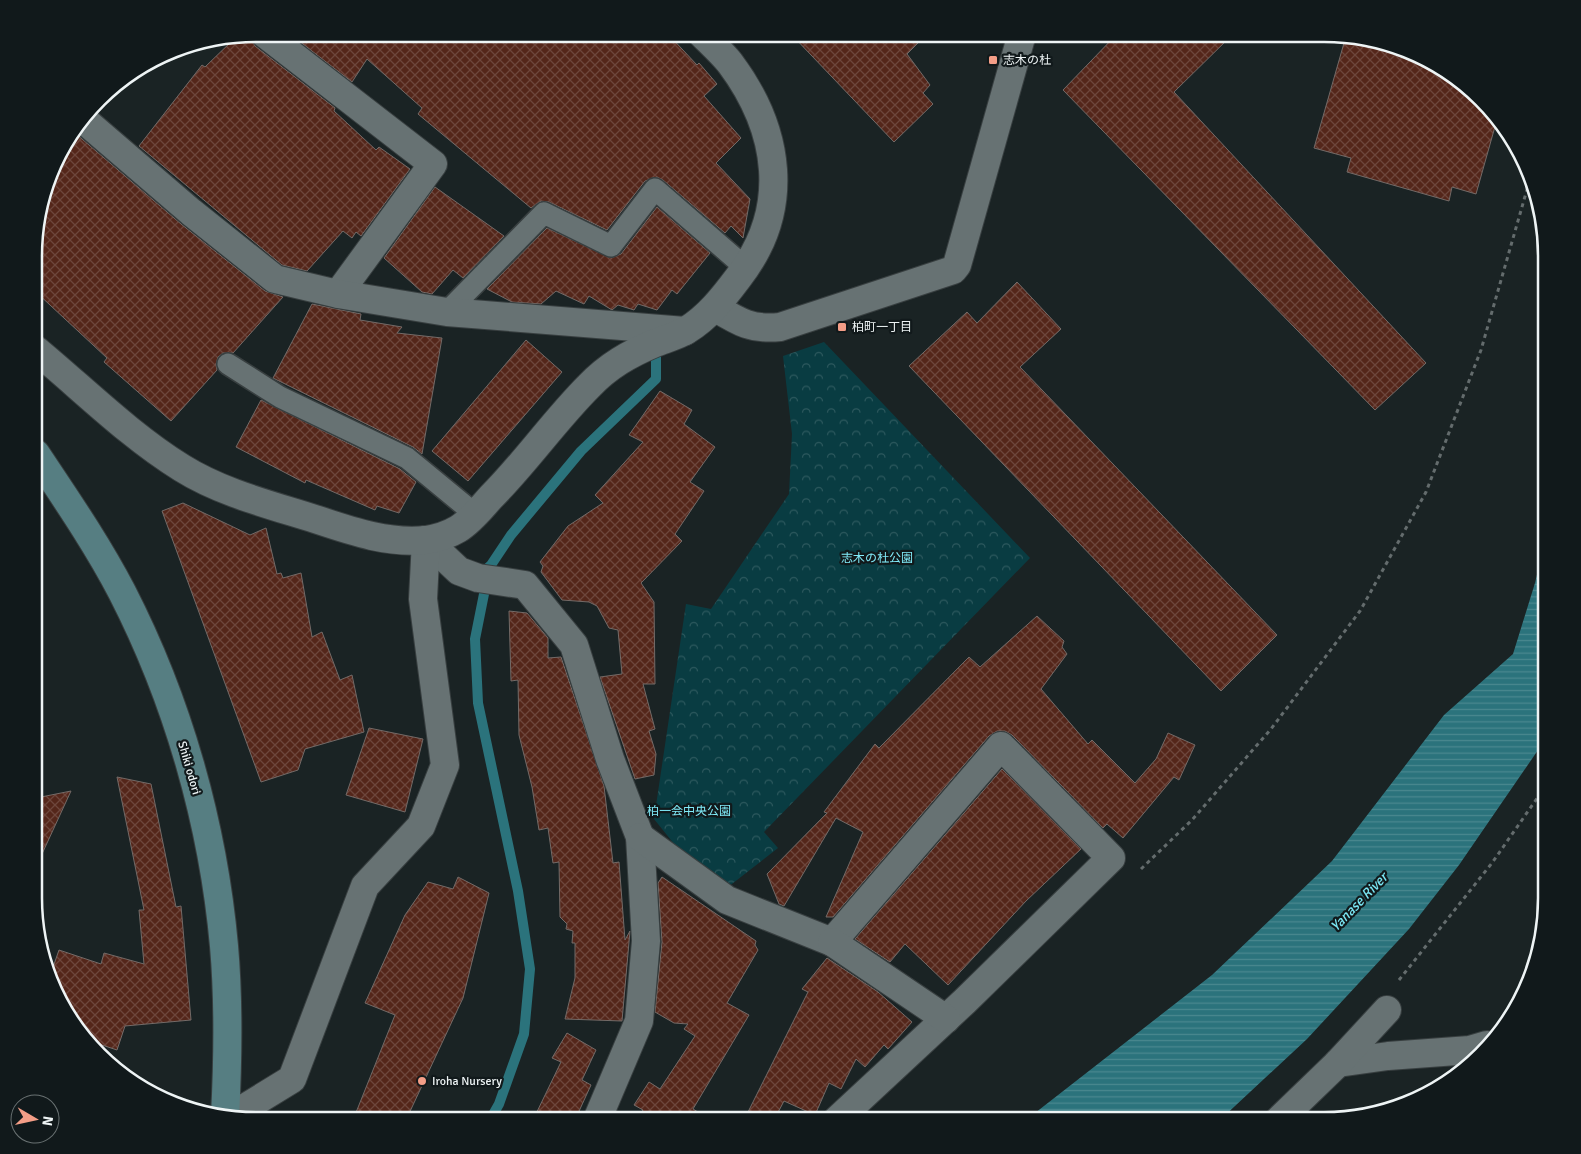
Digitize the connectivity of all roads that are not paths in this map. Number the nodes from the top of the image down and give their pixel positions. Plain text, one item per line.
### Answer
1 (275, 42) edge
2 (710, 42) edge
3 (1020, 42) edge
4 (89, 124) edge
5 (746, 268) junction
6 (338, 294) junction
7 (716, 308) junction
8 (447, 312) junction
9 (685, 331) junction
10 (42, 355) edge
11 (228, 364) dead end
12 (42, 463) edge
13 (475, 514) junction
14 (426, 540) junction
15 (640, 837) junction
16 (832, 942) junction
17 (1387, 1010) road end
18 (946, 1019) junction
19 (1477, 1048) edge
20 (1338, 1063) junction
21 (225, 1109) edge
22 (240, 1111) edge
23 (600, 1112) edge
24 (846, 1112) edge
25 (1286, 1112) edge

1 - 6 street
2 - 5 street
3 - 7 street
4 - 6 street
5 - 7 street
5 - 8 lane
6 - 8 street
7 - 9 street
8 - 9 street
9 - 13 street
10 - 14 street
11 - 13 lane
12 - 21 main road, Shiki odori
13 - 14 street
14 - 15 street
14 - 22 street
15 - 16 street
15 - 23 street
16 - 18 street
16 - 18 street
17 - 20 street
18 - 24 street
19 - 20 street
20 - 25 street

